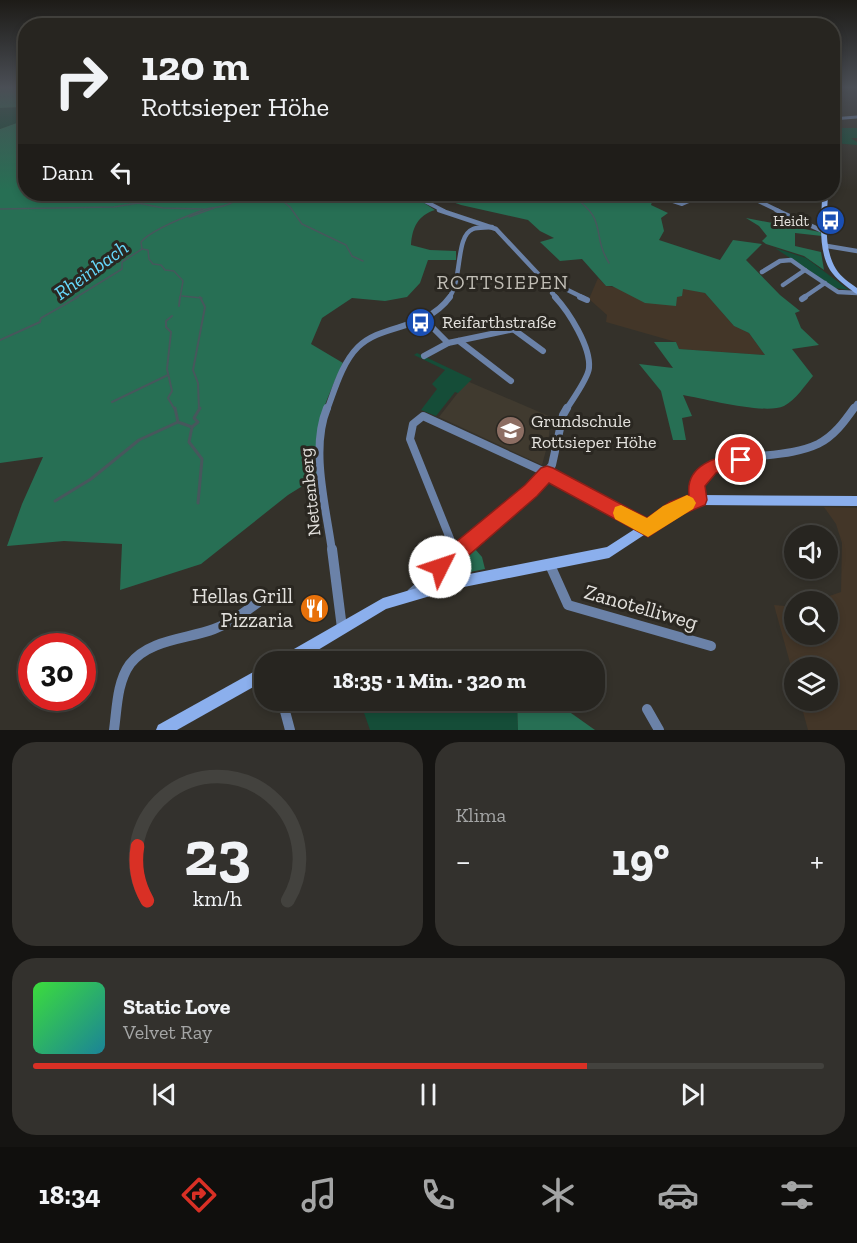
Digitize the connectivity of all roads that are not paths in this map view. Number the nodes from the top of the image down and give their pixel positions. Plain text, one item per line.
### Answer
1 (423, 201) edge
2 (673, 201) edge
3 (692, 201) edge
4 (758, 201) edge
5 (825, 201) edge
6 (492, 227) junction
7 (825, 232) junction
8 (827, 246) junction
9 (857, 251) edge
10 (805, 270) junction
11 (762, 272) dead end
12 (825, 283) junction
13 (783, 285) dead end
14 (556, 286) junction
15 (857, 293) edge
16 (802, 299) dead end
17 (587, 300) dead end
18 (424, 319) junction
19 (534, 325) dead end
20 (513, 329) junction
21 (459, 341) junction
22 (448, 343) junction
23 (543, 351) dead end
24 (424, 356) dead end
25 (511, 381) dead end
26 (857, 404) edge
27 (547, 473) junction
28 (699, 500) junction
29 (857, 501) edge
30 (648, 528) junction
31 (456, 554) junction
32 (550, 565) junction
33 (409, 595) junction
34 (265, 597) dead end
35 (342, 628) junction
36 (711, 646) dead end
37 (303, 651) edge
38 (254, 679) edge
39 (647, 709) dead end
40 (285, 711) edge
41 (114, 730) edge
42 (163, 730) edge
43 (290, 730) edge
44 (659, 730) edge

1 - 6 street
2 - 3 street
4 - 7 street
5 - 7 street
6 - 14 street
6 - 18 street, Nettenberg
7 - 8 street
8 - 9 street
8 - 15 street
10 - 11 street
10 - 12 street
10 - 13 street
12 - 15 street
12 - 16 street
14 - 17 street
14 - 27 street
18 - 22 street
18 - 35 street, Nettenberg
19 - 20 street
20 - 21 street
20 - 23 street
21 - 22 street
21 - 25 street
22 - 24 street
26 - 28 street
27 - 30 street
27 - 31 street
27 - 31 street
28 - 29 street
28 - 30 street
30 - 32 street
31 - 33 street
32 - 33 street
32 - 36 street, Zanotelliweg
33 - 35 street
34 - 41 street
35 - 37 street
38 - 42 street
39 - 44 street
40 - 43 street

